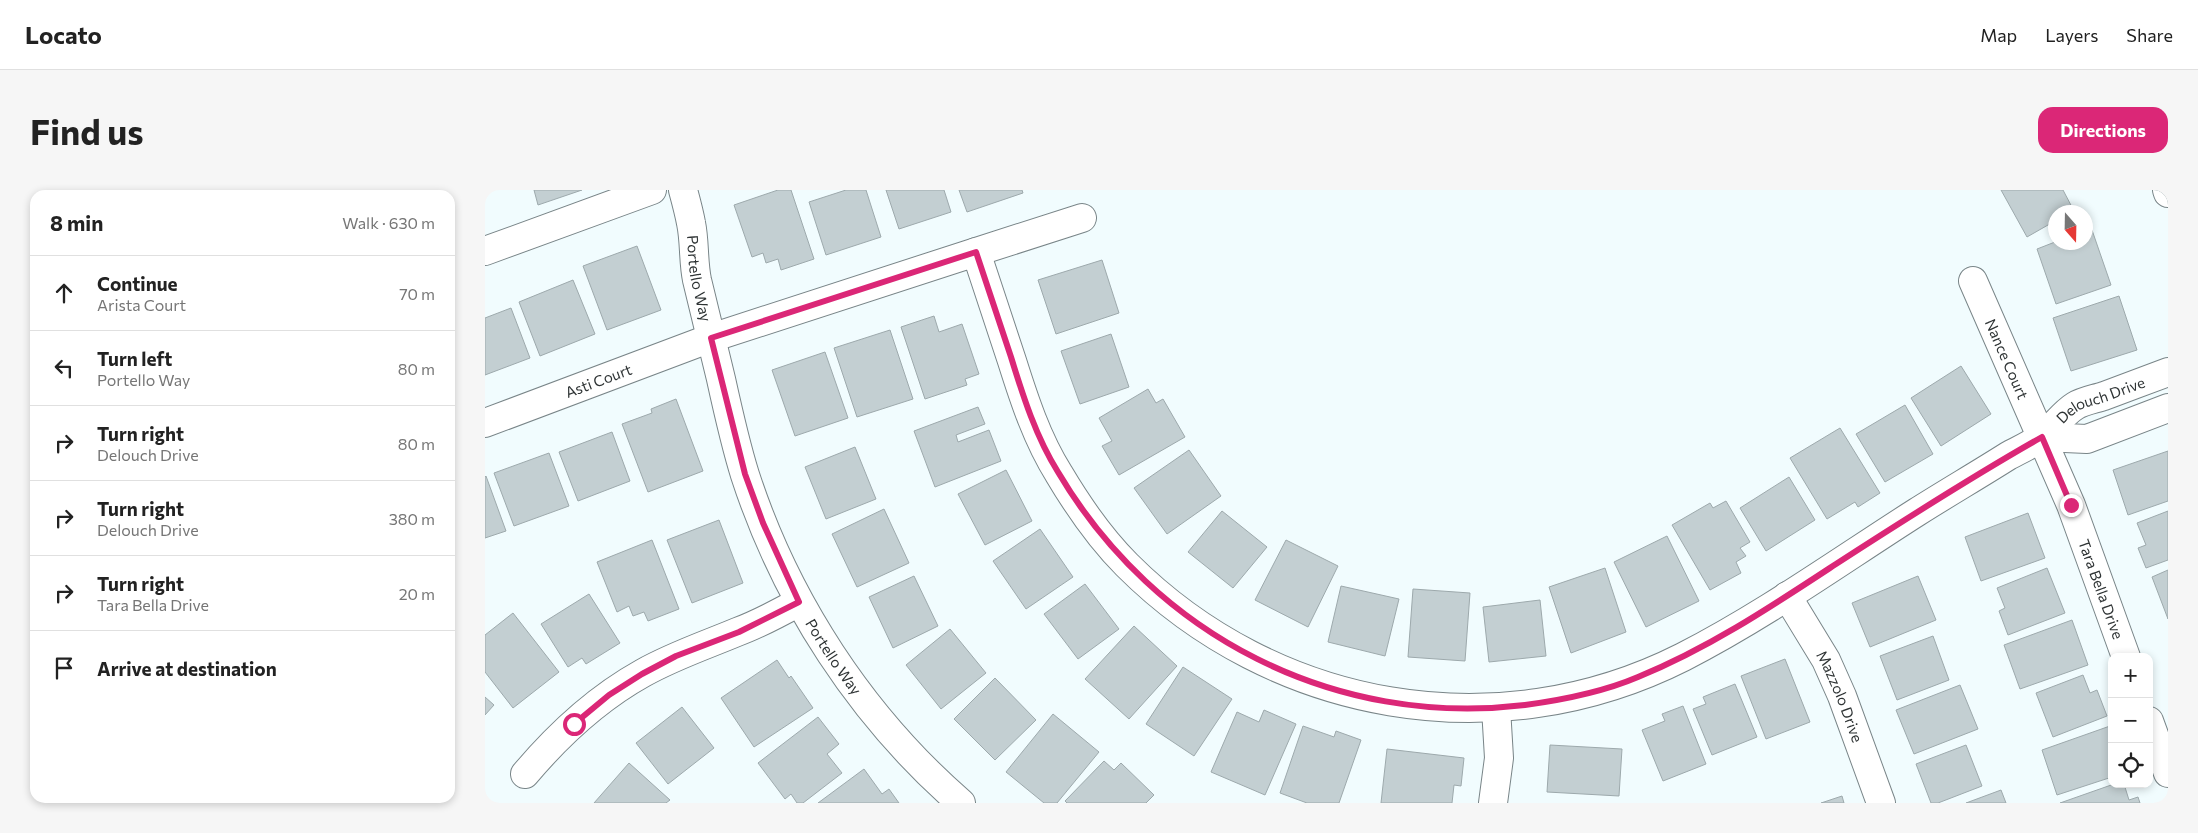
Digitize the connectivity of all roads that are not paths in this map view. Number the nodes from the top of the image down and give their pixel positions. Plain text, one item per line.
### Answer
1 (652, 190) edge
2 (683, 190) edge
3 (1082, 218) dead end
4 (485, 251) edge
5 (976, 252) junction
6 (1973, 281) dead end
7 (711, 338) junction
8 (2168, 372) edge
9 (2168, 408) edge
10 (485, 423) edge
11 (2042, 437) junction
12 (1787, 596) junction
13 (799, 602) junction
14 (2125, 653) edge
15 (1496, 708) junction
16 (2153, 732) edge
17 (2168, 773) edge
18 (525, 774) dead end
19 (959, 802) edge
20 (1493, 803) edge
21 (1881, 803) edge

1 - 4 street
2 - 7 street, Portello Way
3 - 5 street
5 - 7 street
5 - 15 street, Delouch Drive
6 - 11 street, Nance Court
7 - 10 street, Asti Court
7 - 13 street, Portello Way
8 - 11 street, Delouch Drive
9 - 11 street, Delouch Drive
11 - 12 street, Delouch Drive
11 - 14 street, Tara Bella Drive
12 - 15 street, Delouch Drive
12 - 21 street, Mazzolo Drive
13 - 18 street
13 - 19 street, Portello Way
15 - 20 street
16 - 17 street

